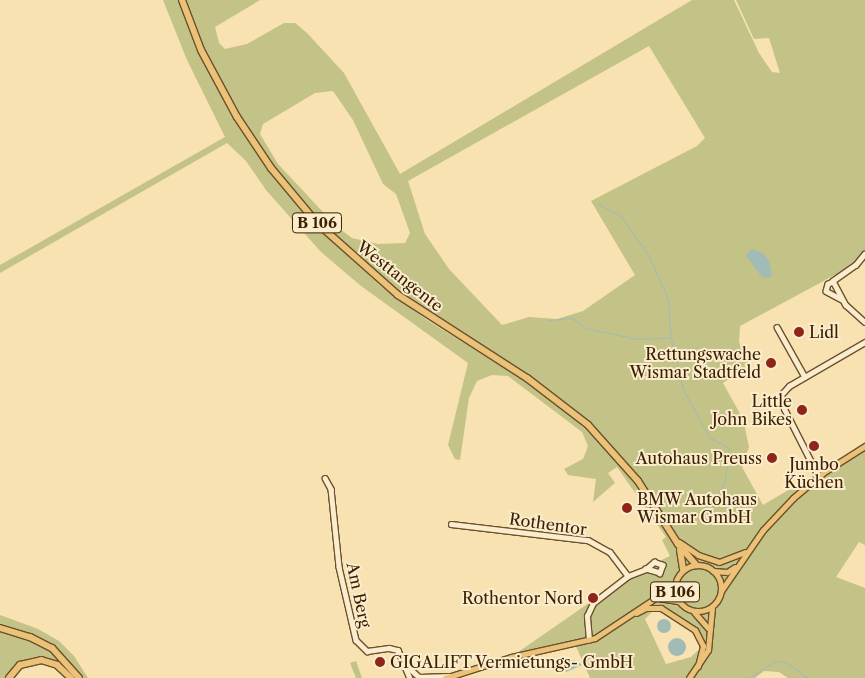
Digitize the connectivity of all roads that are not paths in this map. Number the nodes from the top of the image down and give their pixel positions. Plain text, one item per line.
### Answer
1 (182, 0) edge
2 (865, 254) edge
3 (833, 282) junction
4 (841, 299) junction
5 (865, 322) edge
6 (777, 327) dead end
7 (865, 342) edge
8 (805, 377) junction
9 (865, 446) edge
10 (818, 476) junction
11 (325, 478) dead end
12 (451, 524) dead end
13 (674, 537) junction
14 (678, 544) junction
15 (748, 551) junction
16 (696, 565) junction
17 (737, 565) junction
18 (646, 570) dead end
19 (683, 570) junction
20 (713, 571) junction
21 (628, 576) junction
22 (675, 585) junction
23 (721, 591) junction
24 (652, 599) junction
25 (678, 601) junction
26 (713, 606) junction
27 (694, 611) junction
28 (621, 623) junction
29 (0, 628) edge
30 (710, 636) junction
31 (589, 640) junction
32 (406, 664) junction
33 (698, 666) junction
34 (448, 677) edge
35 (9, 678) edge
36 (72, 678) edge
37 (79, 678) edge
38 (410, 678) edge
39 (689, 678) edge

1 - 13 highway, Westtangente / B 106
2 - 3 street
3 - 4 street
3 - 4 street
4 - 5 street
6 - 8 street
7 - 8 street
8 - 10 street
9 - 10 main road
10 - 15 main road
11 - 32 street, Am Berg
12 - 21 street, Rothentor
13 - 14 highway, Westtangente / B 106
13 - 15 main road
14 - 16 highway, Westtangente / B 106
14 - 19 highway, Westtangente / B 106
15 - 17 main road
16 - 19 main road, B 106
16 - 20 main road, B 106
17 - 20 main road
17 - 23 main road
18 - 21 street
19 - 22 main road, B 106
20 - 23 main road, B 106
21 - 31 street
22 - 24 main road
22 - 25 main road, B 106
23 - 26 main road, B 106
24 - 25 main road
24 - 28 main road
25 - 27 main road, B 106
26 - 27 main road, B 106
26 - 30 main road, B 106
27 - 30 main road, B 106
28 - 31 main road
28 - 33 main road, B 106
29 - 37 highway
30 - 33 main road, B 106
31 - 34 main road
32 - 34 street
32 - 38 street
33 - 39 main road, B 106
35 - 36 highway

